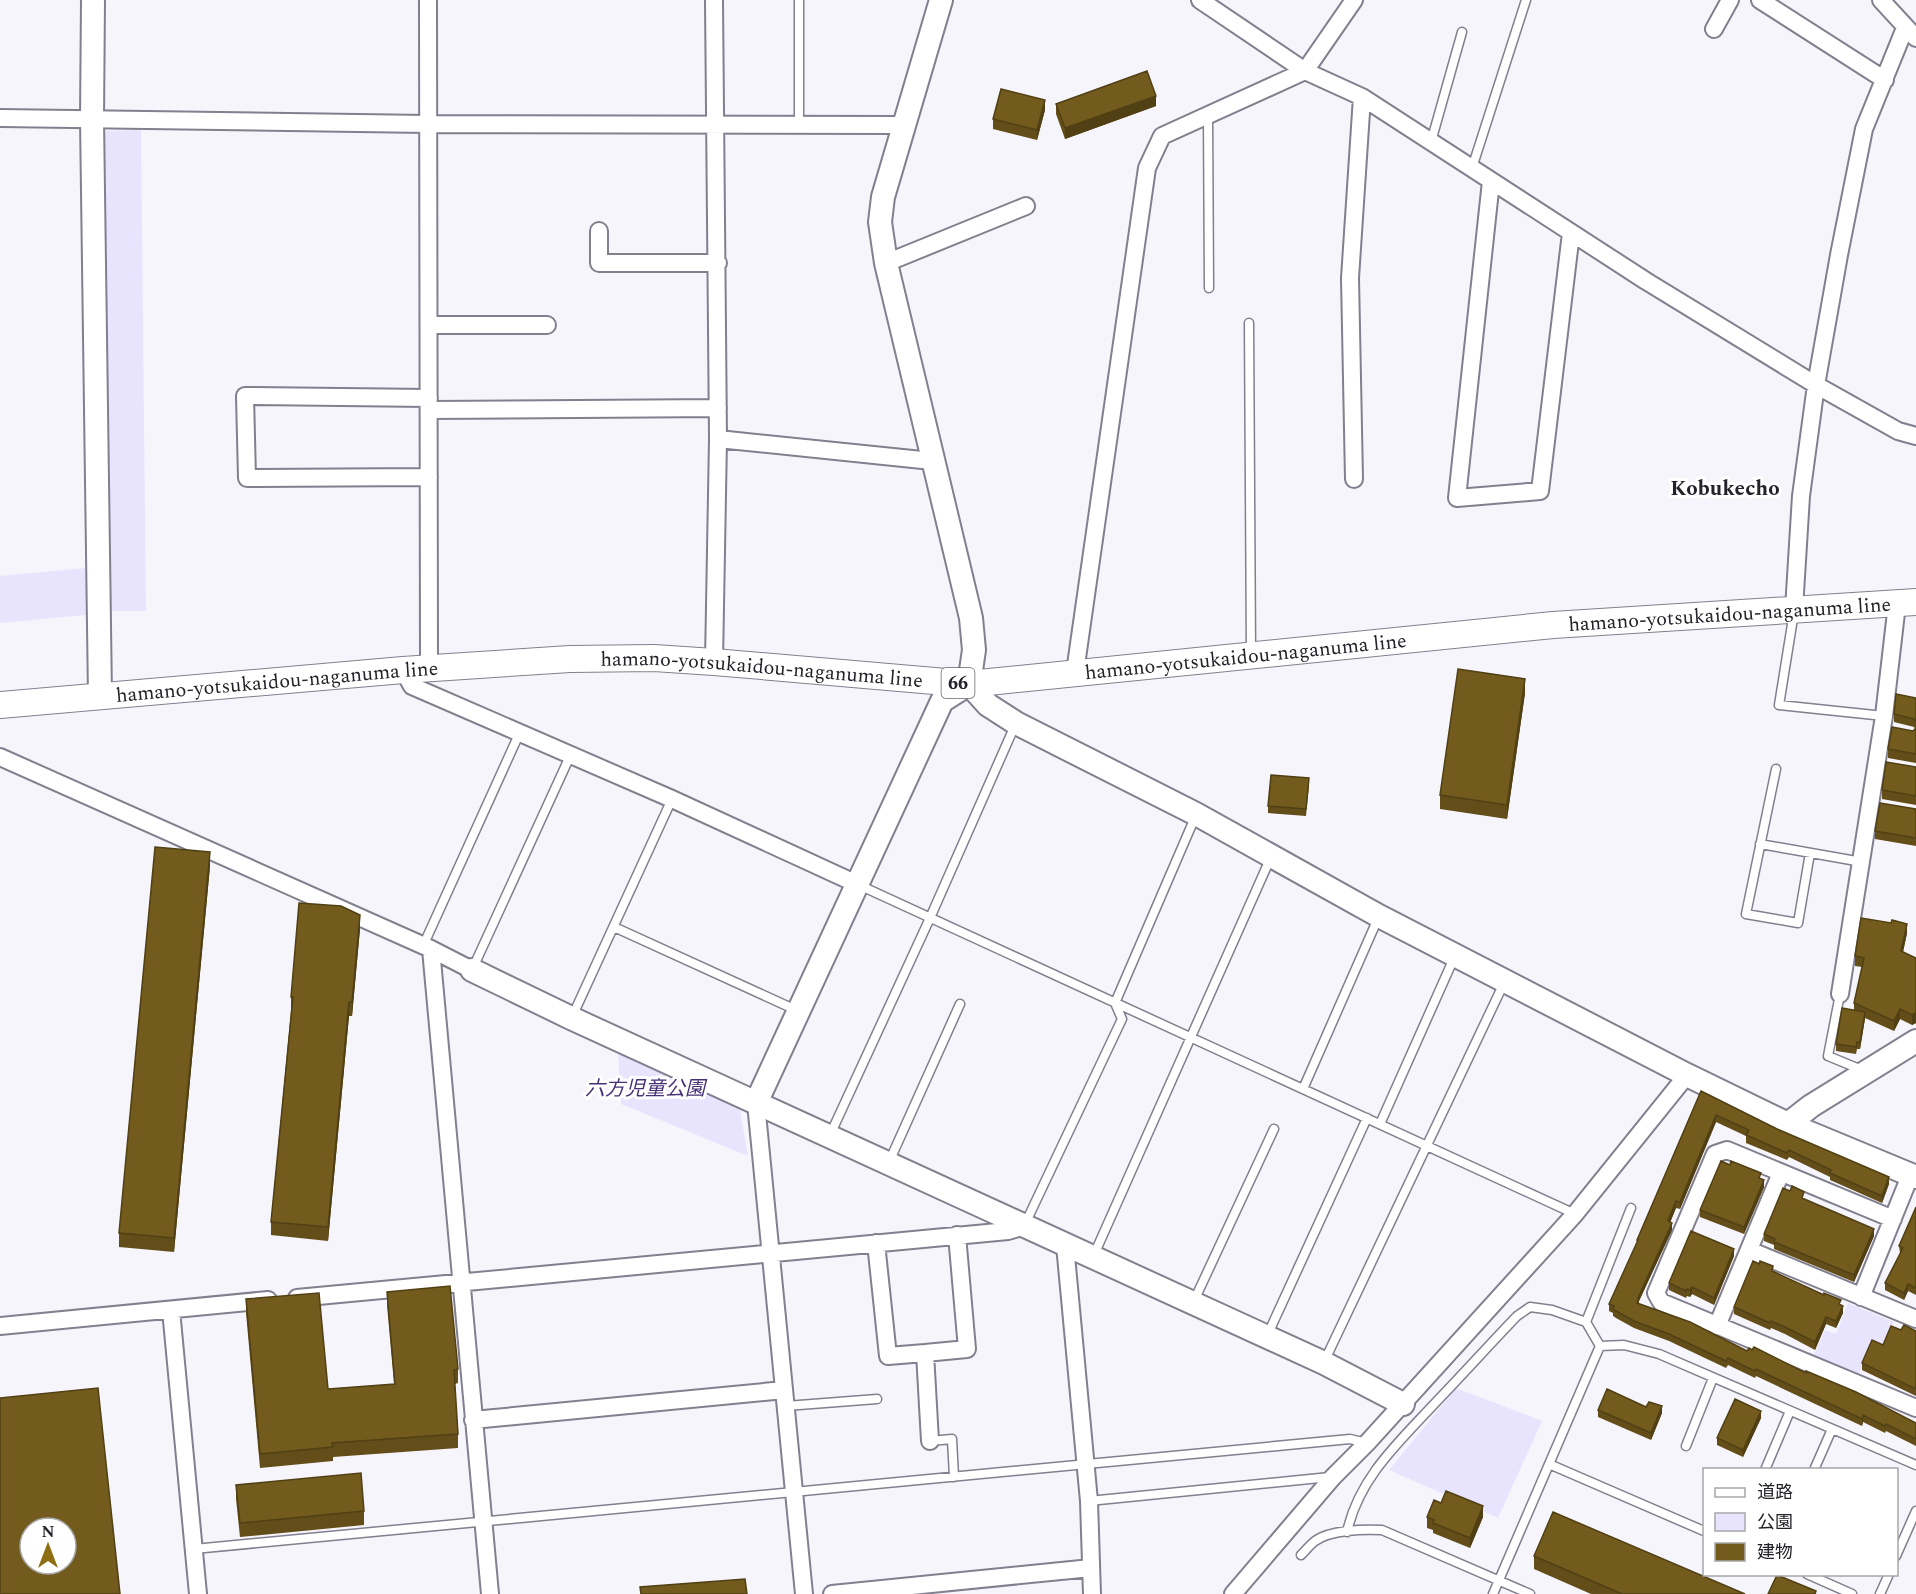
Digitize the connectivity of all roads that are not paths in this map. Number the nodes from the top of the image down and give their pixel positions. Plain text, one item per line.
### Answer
1 (93, 0) edge
2 (428, 0) edge
3 (714, 0) edge
4 (799, 0) edge
5 (941, 0) edge
6 (1200, 0) edge
7 (1354, 0) edge
8 (1526, 0) edge
9 (1730, 0) edge
10 (1760, 0) edge
11 (1881, 0) edge
12 (1714, 29) dead end
13 (1462, 32) dead end
14 (1910, 33) edge
15 (1305, 71) junction
16 (1885, 80) junction
17 (1362, 97) junction
18 (1208, 115) junction
19 (0, 118) edge
20 (92, 118) junction
21 (799, 123) junction
22 (427, 124) junction
23 (715, 125) junction
24 (903, 125) junction
25 (1431, 141) junction
26 (1472, 168) junction
27 (1491, 181) junction
28 (1026, 206) dead end
29 (599, 231) dead end
30 (1571, 233) junction
31 (718, 263) junction
32 (886, 263) junction
33 (1209, 288) dead end
34 (1249, 322) dead end
35 (429, 325) junction
36 (547, 325) dead end
37 (1816, 385) junction
38 (429, 404) junction
39 (718, 408) junction
40 (1916, 436) edge
41 (718, 439) junction
42 (932, 461) junction
43 (429, 477) junction
44 (1354, 479) dead end
45 (1907, 603) edge
46 (1794, 609) junction
47 (1251, 655) junction
48 (714, 662) junction
49 (429, 669) junction
50 (403, 670) junction
51 (1075, 672) junction
52 (969, 684) junction
53 (100, 697) junction
54 (0, 705) edge
55 (1016, 723) junction
56 (1886, 724) junction
57 (520, 732) junction
58 (571, 754) junction
59 (0, 757) edge
60 (1776, 769) dead end
61 (672, 799) junction
62 (1196, 814) junction
63 (1760, 844) junction
64 (1810, 853) junction
65 (1271, 856) junction
66 (1862, 862) junction
67 (857, 884) junction
68 (1379, 916) junction
69 (930, 918) junction
70 (614, 927) junction
71 (427, 947) junction
72 (1455, 954) junction
73 (472, 970) junction
74 (1506, 980) junction
75 (1840, 994) joint
76 (1115, 1003) junction
77 (960, 1004) dead end
78 (798, 1011) junction
79 (571, 1018) junction
80 (1191, 1038) junction
81 (1916, 1041) edge
82 (1865, 1071) junction
83 (1687, 1075) junction
84 (1303, 1089) junction
85 (756, 1103) junction
86 (1367, 1118) junction
87 (1380, 1124) junction
88 (1788, 1124) junction
89 (1275, 1129) dead end
90 (829, 1136) junction
91 (1428, 1146) junction
92 (889, 1164) junction
93 (1781, 1173) junction
94 (1913, 1176) edge
95 (1631, 1208) dead end
96 (1575, 1214) junction
97 (1893, 1219) junction
98 (1025, 1226) junction
99 (957, 1235) junction
100 (876, 1243) junction
101 (1065, 1245) junction
102 (1749, 1250) junction
103 (771, 1252) junction
104 (1092, 1257) junction
105 (460, 1282) junction
106 (1861, 1297) junction
107 (1193, 1303) junction
108 (171, 1310) junction
109 (1915, 1317) edge
110 (1586, 1322) junction
111 (0, 1326) edge
112 (1717, 1326) junction
113 (1266, 1337) junction
114 (1600, 1346) junction
115 (925, 1353) junction
116 (1323, 1363) junction
117 (1713, 1378) junction
118 (785, 1398) junction
119 (877, 1399) dead end
120 (1403, 1404) junction
121 (1916, 1408) edge
122 (1790, 1411) junction
123 (473, 1420) junction
124 (1832, 1429) junction
125 (930, 1441) joint
126 (1367, 1443) junction
127 (1686, 1446) dead end
128 (1085, 1464) junction
129 (1549, 1464) junction
130 (1916, 1465) edge
131 (1766, 1468) edge
132 (1815, 1468) edge
133 (954, 1477) junction
134 (1333, 1477) junction
135 (794, 1492) junction
136 (1089, 1501) junction
137 (1916, 1511) edge
138 (483, 1522) junction
139 (1703, 1531) edge
140 (1347, 1532) junction
141 (194, 1549) junction
142 (1898, 1552) edge
143 (1301, 1555) dead end
144 (1091, 1568) junction
145 (1809, 1576) edge
146 (1888, 1576) edge
147 (1499, 1581) junction
148 (198, 1594) edge
149 (488, 1594) edge
150 (804, 1594) edge
151 (832, 1594) edge
152 (1092, 1594) edge
153 (1233, 1594) edge
154 (1493, 1594) edge
155 (1530, 1594) edge
156 (1852, 1594) edge
157 (1880, 1594) edge

1 - 20 street
2 - 22 street
3 - 23 street
4 - 21 lane
5 - 24 street
6 - 15 street
7 - 15 street
8 - 26 lane
9 - 12 street
10 - 16 street
11 - 14 street
13 - 25 lane
14 - 16 street
15 - 17 street
15 - 18 street
16 - 37 street
17 - 25 street
17 - 44 street
18 - 33 lane
18 - 51 street
19 - 20 street
20 - 22 street
20 - 53 street
21 - 23 street
21 - 24 street
22 - 23 street
22 - 35 street
23 - 31 street
24 - 32 street
25 - 26 street
26 - 27 street
27 - 30 street
27 - 30 street
28 - 32 street
29 - 31 street
30 - 37 street
31 - 39 street
32 - 42 street
34 - 47 lane
35 - 36 street
35 - 38 street
37 - 40 street
37 - 46 street
38 - 39 street
38 - 43 street
38 - 43 street
39 - 41 street
41 - 42 street
41 - 48 street
42 - 52 street
43 - 49 street
45 - 46 main road, hamano-yotsukaidou-naganuma line / 66
45 - 56 street
46 - 47 main road, hamano-yotsukaidou-naganuma line / 66
46 - 56 lane
47 - 51 main road, hamano-yotsukaidou-naganuma line / 66
48 - 49 main road, hamano-yotsukaidou-naganuma line / 66
48 - 52 main road, hamano-yotsukaidou-naganuma line / 66
49 - 50 main road, hamano-yotsukaidou-naganuma line / 66
50 - 53 main road, hamano-yotsukaidou-naganuma line / 66
50 - 57 street
51 - 52 main road, hamano-yotsukaidou-naganuma line / 66
52 - 55 street
52 - 67 street
53 - 54 main road, hamano-yotsukaidou-naganuma line / 66
55 - 62 street
55 - 69 lane
56 - 66 street
57 - 58 street
57 - 71 lane
58 - 61 street
58 - 73 lane
59 - 71 street
60 - 63 lane
61 - 67 street
61 - 70 lane
62 - 65 street
62 - 76 lane
63 - 64 lane
63 - 64 lane
64 - 66 lane
65 - 68 street
65 - 80 lane
66 - 75 street
67 - 69 lane
67 - 78 street
68 - 72 street
68 - 84 lane
69 - 76 lane
69 - 90 lane
70 - 78 lane
70 - 79 lane
71 - 73 street
71 - 105 street
72 - 74 street
72 - 87 lane
73 - 79 street
74 - 83 street
74 - 91 lane
75 - 82 lane
76 - 80 lane
76 - 98 lane
77 - 92 lane
78 - 85 street
79 - 85 street
80 - 84 lane
80 - 104 lane
81 - 82 street
82 - 88 street
83 - 88 street
83 - 96 street
84 - 86 lane
85 - 90 street
85 - 103 street
86 - 87 lane
86 - 113 lane
87 - 91 lane
88 - 94 street
89 - 107 lane
90 - 92 street
91 - 96 lane
91 - 116 lane
92 - 98 street
93 - 97 street
93 - 102 street
93 - 112 street
94 - 97 street
95 - 110 lane
96 - 120 street
97 - 106 street
98 - 99 street
98 - 101 street
99 - 100 street
99 - 115 street
100 - 103 street
100 - 115 street
101 - 104 street
101 - 128 street
102 - 106 street
102 - 112 street
103 - 105 street
103 - 118 street
104 - 107 street
105 - 108 street
105 - 123 street
106 - 109 street
107 - 113 street
108 - 111 street
108 - 141 street
110 - 114 lane
110 - 140 lane
112 - 121 street
113 - 116 street
114 - 117 lane
114 - 129 lane
115 - 125 street
116 - 120 street
117 - 122 lane
117 - 127 lane
118 - 119 lane
118 - 123 street
118 - 135 street
120 - 126 street
122 - 124 lane
122 - 131 lane
123 - 138 street
124 - 130 lane
124 - 132 lane
125 - 133 lane
126 - 128 lane
126 - 134 street
128 - 133 lane
128 - 136 street
129 - 139 lane
129 - 147 lane
133 - 135 lane
134 - 136 lane
134 - 153 street
135 - 138 lane
135 - 150 street
136 - 144 street
137 - 142 lane
138 - 141 lane
138 - 149 street
140 - 143 lane
140 - 147 lane
141 - 148 street
144 - 151 street
144 - 152 street
145 - 156 lane
146 - 157 lane
147 - 154 lane
147 - 155 lane

